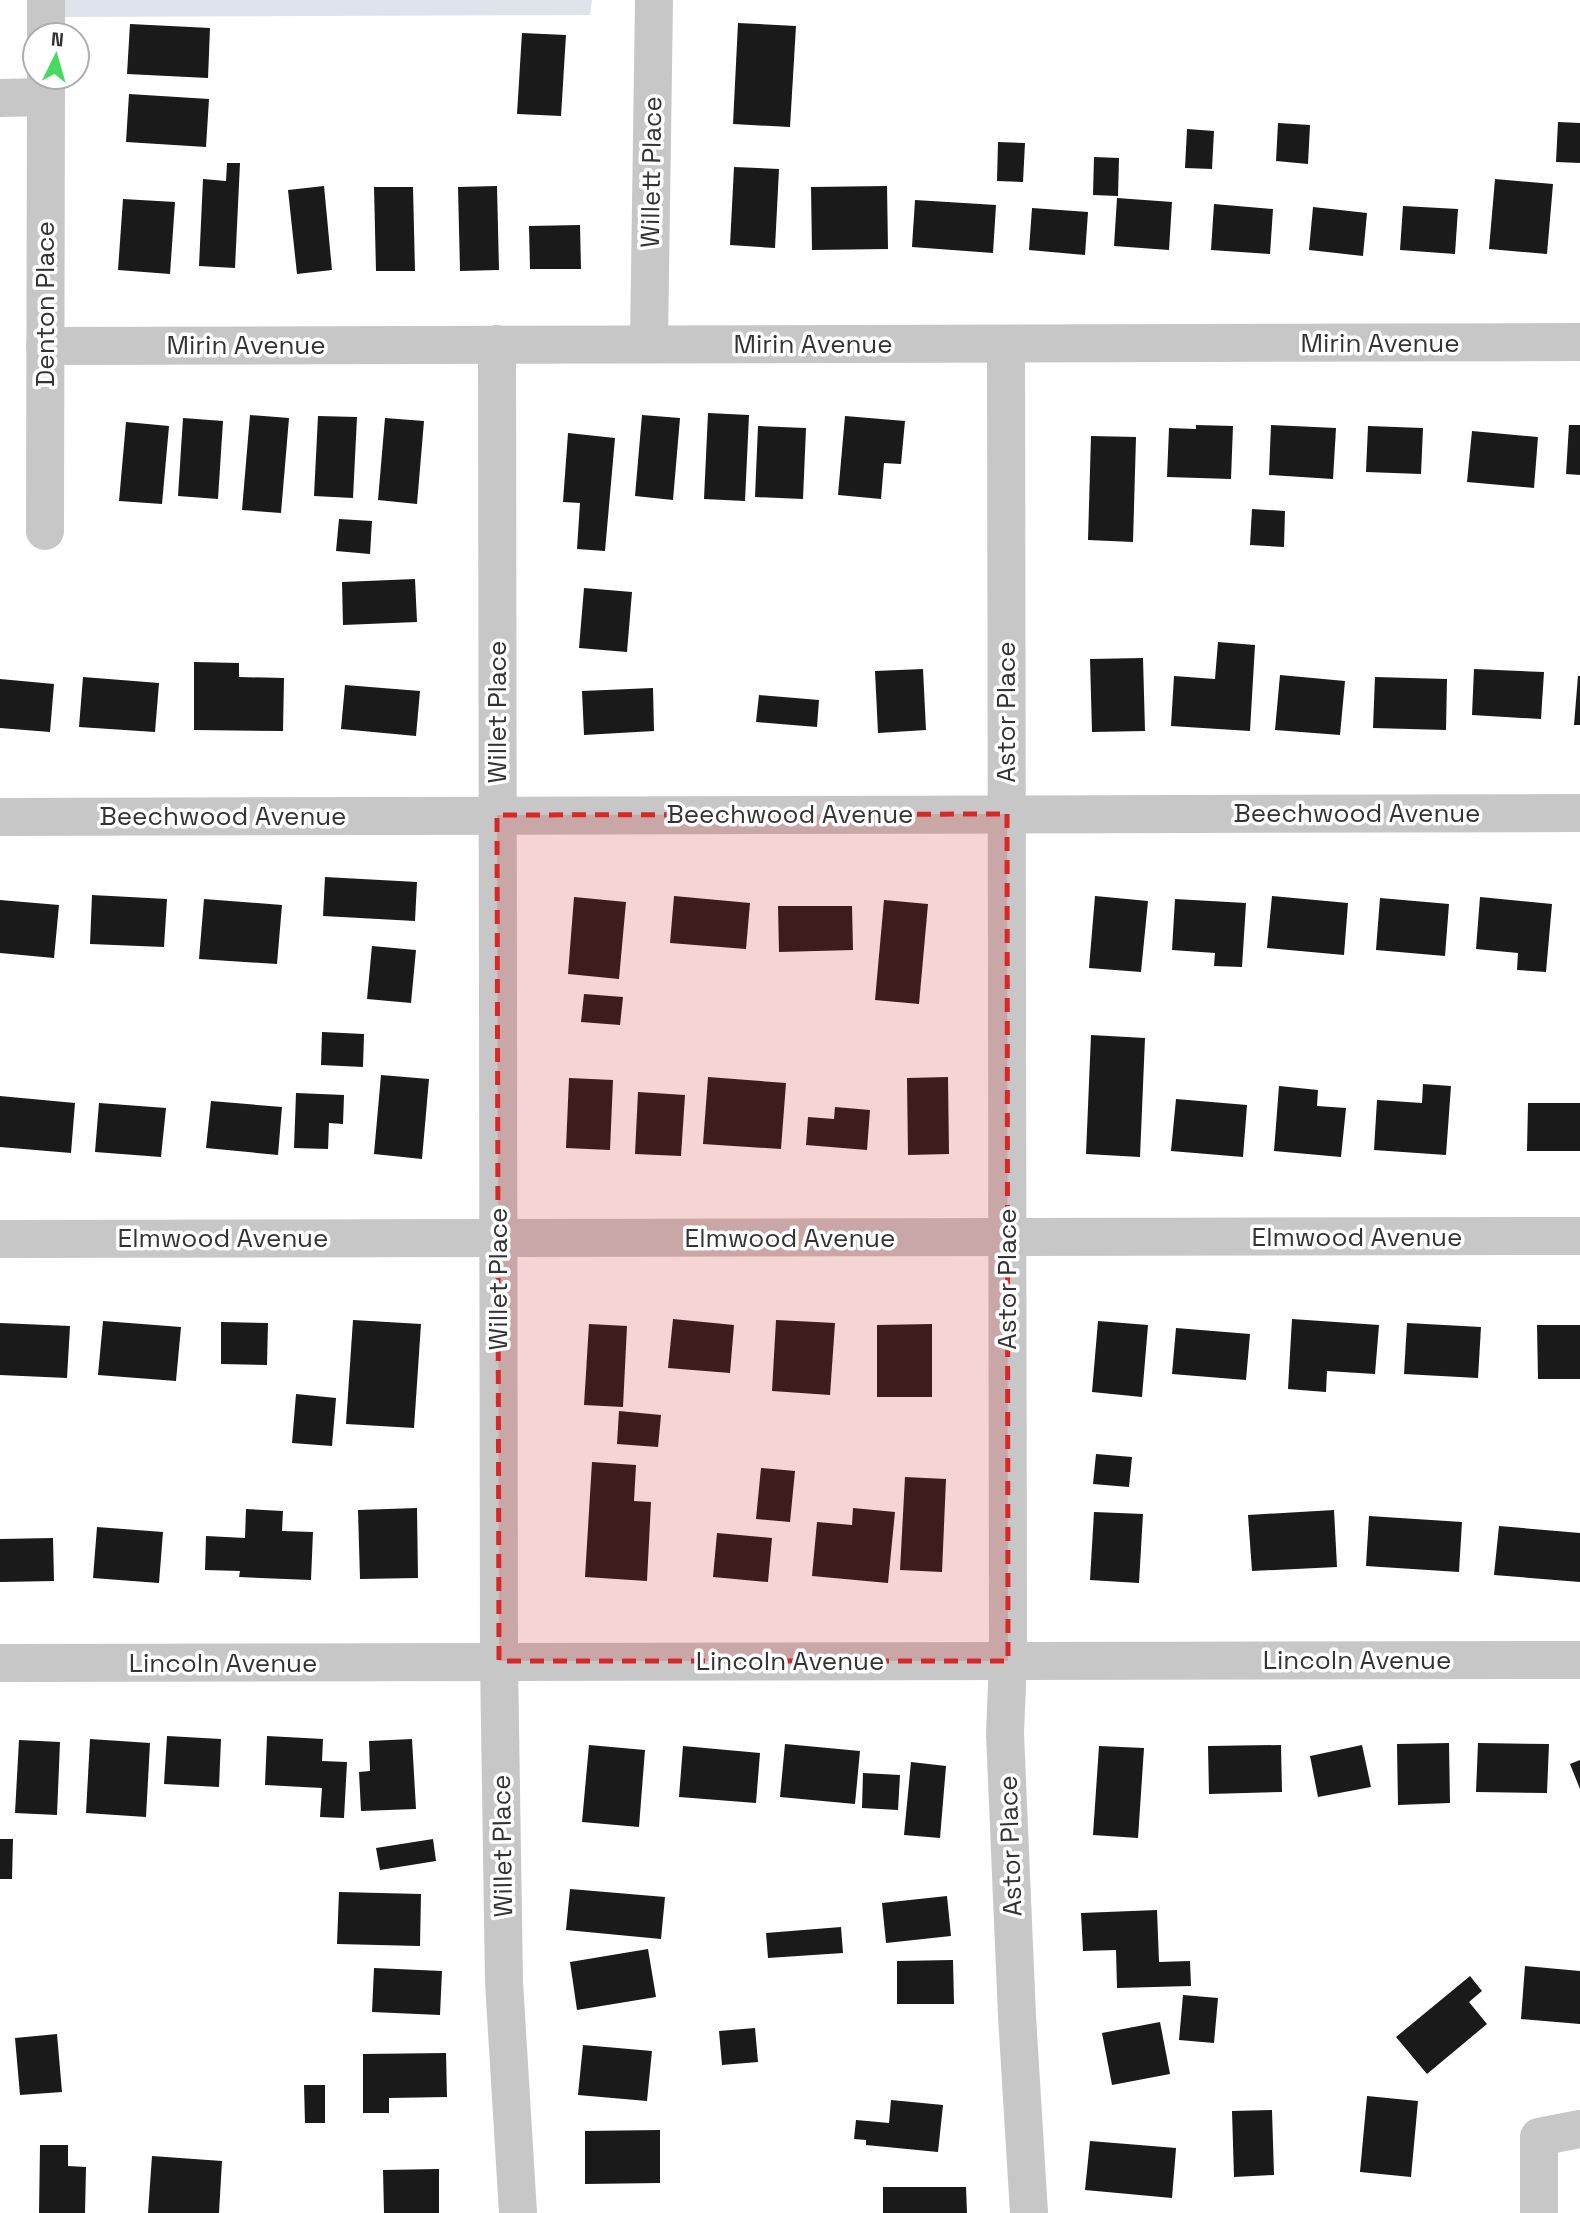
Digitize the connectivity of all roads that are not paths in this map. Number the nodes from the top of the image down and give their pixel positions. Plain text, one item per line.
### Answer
1 (46, 0) edge
2 (654, 0) edge
3 (46, 21) edge
4 (29, 91) edge
5 (46, 91) edge
6 (0, 98) edge
7 (1580, 342) edge
8 (649, 343) junction
9 (497, 344) junction
10 (1006, 344) junction
11 (45, 346) junction
12 (45, 531) dead end
13 (1580, 813) edge
14 (1007, 814) junction
15 (497, 815) junction
16 (0, 817) edge
17 (1580, 1236) edge
18 (0, 1238) edge
19 (498, 1238) junction
20 (1007, 1238) junction
21 (1580, 1660) edge
22 (499, 1661) junction
23 (1008, 1661) junction
24 (0, 1663) edge
25 (1580, 2129) edge
26 (1539, 2210) edge
27 (518, 2213) edge
28 (1029, 2213) edge

1 - 3 street
2 - 8 street, Willett Place
4 - 6 street
5 - 11 street, Denton Place
7 - 10 street, Mirin Avenue
8 - 9 street, Mirin Avenue
8 - 10 street, Mirin Avenue
9 - 11 street, Mirin Avenue
9 - 15 street, Willet Place
10 - 14 street, Astor Place
11 - 12 street, Denton Place
13 - 14 street, Beechwood Avenue
14 - 15 street, Beechwood Avenue
14 - 20 street, Astor Place
15 - 16 street, Beechwood Avenue
15 - 19 street, Willet Place
17 - 20 street, Elmwood Avenue
18 - 19 street, Elmwood Avenue
19 - 20 street, Elmwood Avenue
19 - 22 street, Willet Place
20 - 23 street, Astor Place
21 - 23 street, Lincoln Avenue
22 - 23 street, Lincoln Avenue
22 - 24 street, Lincoln Avenue
22 - 27 street, Willet Place
23 - 28 street, Astor Place
25 - 26 street

